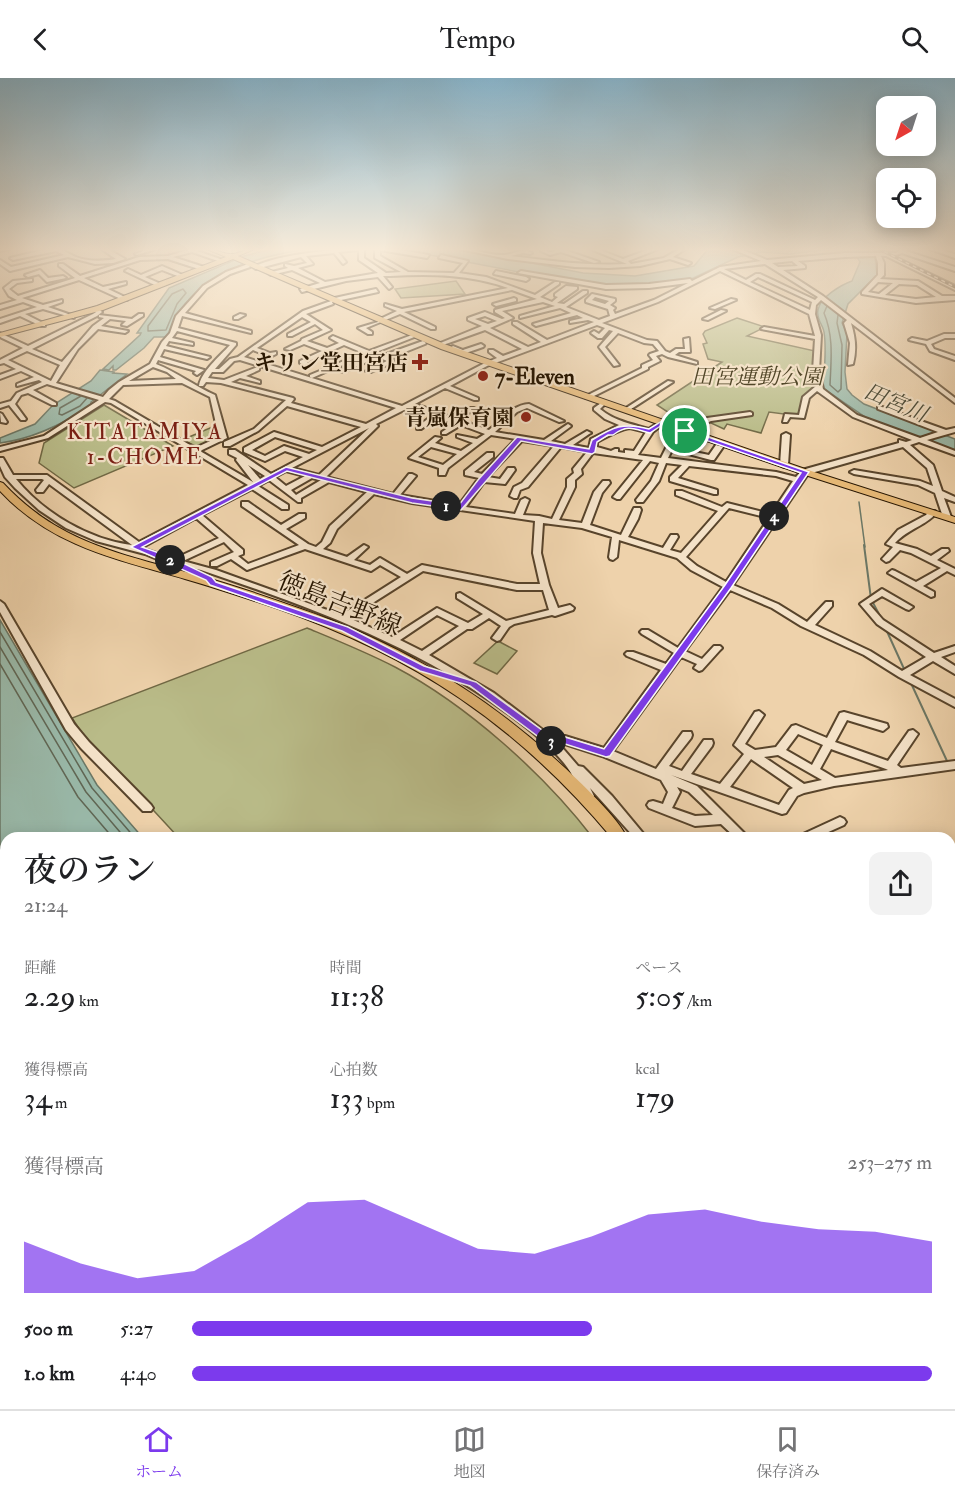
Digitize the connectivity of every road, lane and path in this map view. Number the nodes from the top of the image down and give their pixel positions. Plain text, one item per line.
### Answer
1 (31, 310) edge
2 (54, 310) edge
3 (100, 310) edge
4 (185, 310) edge
5 (310, 310) edge
6 (351, 310) edge
7 (398, 310) edge
8 (409, 310) edge
9 (500, 310) edge
10 (547, 310) edge
11 (571, 310) edge
12 (610, 310) edge
13 (631, 310) edge
14 (806, 310) edge
15 (836, 310) edge
16 (723, 311) dead end
17 (96, 312) junction
18 (401, 312) junction
19 (575, 312) junction
20 (812, 313) joint
21 (20, 314) junction
22 (181, 314) junction
23 (141, 315) dead end
24 (303, 315) junction
25 (72, 317) junction
26 (522, 317) dead end
27 (613, 317) junction
28 (108, 318) junction
29 (589, 318) junction
30 (706, 319) dead end
31 (402, 320) dead end
32 (850, 320) junction
33 (0, 321) edge
34 (418, 321) junction
35 (502, 321) junction
36 (315, 322) junction
37 (378, 322) junction
38 (572, 322) dead end
39 (515, 323) dead end
40 (534, 323) dead end
41 (598, 323) junction
42 (43, 325) junction
43 (127, 325) junction
44 (176, 326) junction
45 (486, 326) junction
46 (95, 327) junction
47 (433, 328) dead end
48 (608, 328) junction
49 (764, 329) dead end
50 (278, 330) junction
51 (210, 332) dead end
52 (247, 332) dead end
53 (616, 332) junction
54 (370, 333) dead end
55 (594, 333) dead end
56 (0, 335) edge
57 (290, 335) junction
58 (955, 336) edge
59 (412, 337) junction
60 (818, 338) junction
61 (168, 339) junction
62 (362, 339) dead end
63 (687, 339) dead end
64 (912, 340) dead end
65 (304, 341) junction
66 (341, 342) junction
67 (546, 342) junction
68 (423, 343) junction
69 (928, 343) junction
70 (191, 344) dead end
71 (480, 346) dead end
72 (162, 347) junction
73 (64, 348) dead end
74 (252, 348) junction
75 (29, 349) junction
76 (288, 349) dead end
77 (325, 349) junction
78 (527, 349) junction
79 (932, 350) junction
80 (73, 351) junction
81 (492, 351) dead end
82 (663, 352) junction
83 (368, 353) junction
84 (274, 354) dead end
85 (670, 356) junction
86 (207, 357) dead end
87 (383, 357) junction
88 (240, 358) junction
89 (501, 358) junction
90 (955, 358) edge
91 (934, 360) dead end
92 (2, 361) edge
93 (154, 362) junction
94 (695, 363) dead end
95 (62, 364) junction
96 (487, 364) junction
97 (616, 364) dead end
98 (850, 364) dead end
99 (307, 365) dead end
100 (332, 367) junction
101 (21, 369) junction
102 (211, 370) junction
103 (369, 371) dead end
104 (197, 373) dead end
105 (275, 375) dead end
106 (240, 376) junction
107 (312, 376) dead end
108 (38, 378) junction
109 (3, 379) edge
110 (183, 381) junction
111 (203, 381) junction
112 (224, 382) junction
113 (258, 382) dead end
114 (670, 382) dead end
115 (49, 383) junction
116 (121, 383) junction
117 (445, 386) junction
118 (23, 387) junction
119 (818, 387) junction
120 (198, 390) junction
121 (951, 394) edge
122 (588, 397) junction
123 (103, 398) junction
124 (476, 399) dead end
125 (955, 401) edge
126 (0, 402) edge
127 (11, 403) junction
128 (285, 403) junction
129 (54, 404) dead end
130 (601, 405) junction
131 (405, 406) junction
132 (880, 408) dead end
133 (472, 409) dead end
134 (626, 410) junction
135 (438, 414) junction
136 (750, 414) dead end
137 (386, 416) junction
138 (23, 419) dead end
139 (452, 419) junction
140 (561, 421) dead end
141 (461, 422) junction
142 (785, 422) dead end
143 (365, 426) junction
144 (568, 426) dead end
145 (631, 426) junction
146 (656, 426) junction
147 (419, 428) dead end
148 (596, 428) dead end
149 (955, 430) edge
150 (685, 431) junction
151 (892, 431) junction
152 (490, 433) junction
153 (587, 433) dead end
154 (608, 433) junction
155 (943, 433) junction
156 (786, 435) dead end
157 (459, 436) dead end
158 (955, 436) edge
159 (520, 439) junction
160 (693, 439) junction
161 (237, 440) junction
162 (920, 440) junction
163 (225, 441) junction
164 (478, 442) junction
165 (544, 443) junction
166 (430, 444) junction
167 (905, 444) junction
168 (250, 445) dead end
169 (562, 446) junction
170 (719, 447) junction
171 (0, 449) edge
172 (322, 449) junction
173 (195, 450) junction
174 (592, 450) junction
175 (232, 452) junction
176 (303, 452) junction
177 (685, 452) junction
178 (614, 453) junction
179 (955, 453) edge
180 (463, 454) junction
181 (265, 459) junction
182 (501, 459) junction
183 (648, 459) junction
184 (852, 459) junction
185 (0, 460) edge
186 (663, 462) junction
187 (677, 464) junction
188 (686, 465) junction
189 (784, 465) junction
190 (288, 468) junction
191 (512, 470) dead end
192 (856, 472) junction
193 (412, 476) dead end
194 (802, 476) junction
195 (321, 477) junction
196 (269, 478) junction
197 (484, 478) junction
198 (48, 480) junction
199 (4, 481) edge
200 (606, 483) dead end
201 (255, 485) junction
202 (40, 490) dead end
203 (285, 490) junction
204 (373, 490) junction
205 (858, 490) junction
206 (714, 492) dead end
207 (679, 493) dead end
208 (939, 494) junction
209 (395, 496) junction
210 (514, 496) dead end
211 (617, 497) dead end
212 (525, 500) dead end
213 (640, 500) dead end
214 (955, 500) edge
215 (482, 501) dead end
216 (245, 504) dead end
217 (285, 507) dead end
218 (461, 508) junction
219 (477, 510) junction
220 (637, 510) dead end
221 (723, 510) junction
222 (197, 515) junction
223 (930, 515) junction
224 (302, 516) dead end
225 (518, 516) junction
226 (773, 517) junction
227 (539, 518) junction
228 (555, 521) junction
229 (952, 521) edge
230 (585, 527) junction
231 (280, 529) junction
232 (619, 536) junction
233 (674, 537) dead end
234 (224, 539) junction
235 (305, 546) junction
236 (137, 547) junction
237 (364, 547) dead end
238 (898, 547) junction
239 (317, 550) junction
240 (666, 550) junction
241 (945, 551) dead end
242 (232, 556) junction
243 (613, 557) dead end
244 (682, 557) junction
245 (349, 560) junction
246 (886, 560) dead end
247 (931, 560) junction
248 (174, 562) junction
249 (214, 564) dead end
250 (951, 570) edge
251 (892, 573) dead end
252 (407, 577) junction
253 (213, 584) junction
254 (728, 586) junction
255 (916, 586) junction
256 (544, 587) junction
257 (931, 594) dead end
258 (460, 596) dead end
259 (326, 600) dead end
260 (0, 604) edge
261 (829, 604) dead end
262 (909, 607) dead end
263 (570, 608) dead end
264 (318, 609) junction
265 (555, 613) junction
266 (488, 615) junction
267 (343, 618) junction
268 (506, 625) junction
269 (466, 626) junction
270 (809, 626) junction
271 (645, 632) dead end
272 (497, 638) dead end
273 (394, 640) junction
274 (717, 648) dead end
275 (955, 649) edge
276 (680, 652) junction
277 (630, 654) dead end
278 (422, 655) junction
279 (933, 657) junction
280 (423, 669) junction
281 (668, 669) junction
282 (955, 671) edge
283 (902, 675) junction
284 (473, 684) junction
285 (955, 703) edge
286 (759, 715) dead end
287 (883, 727) dead end
288 (913, 734) dead end
289 (687, 735) dead end
290 (552, 741) junction
291 (708, 743) dead end
292 (830, 744) junction
293 (679, 746) junction
294 (779, 751) junction
295 (606, 753) junction
296 (752, 753) junction
297 (698, 756) junction
298 (568, 759) junction
299 (955, 765) edge
300 (890, 766) junction
301 (814, 771) junction
302 (662, 773) junction
303 (900, 773) junction
304 (684, 776) junction
305 (834, 782) junction
306 (722, 789) junction
307 (802, 789) junction
308 (587, 801) junction
309 (653, 805) dead end
310 (147, 808) dead end
311 (666, 809) junction
312 (724, 819) junction
313 (840, 822) dead end
314 (615, 832) edge
315 (636, 832) edge
316 (738, 832) edge
317 (818, 832) edge

1 - 21 street
2 - 25 street
3 - 17 main road
4 - 22 street
5 - 24 street
6 - 37 main road
7 - 18 street
8 - 18 street
9 - 35 street
10 - 26 street
11 - 19 street
12 - 27 street
13 - 27 street
14 - 20 street
15 - 32 street
16 - 30 street
17 - 25 main road
17 - 28 street
17 - 75 street
18 - 34 street
18 - 37 street
19 - 29 street
19 - 40 street
20 - 60 street
21 - 33 street
21 - 42 street
22 - 44 street
22 - 52 street
23 - 43 street
24 - 36 street
24 - 50 street
25 - 42 main road
27 - 41 street
28 - 43 street
28 - 46 street
29 - 38 street
29 - 41 street
31 - 34 street
32 - 98 street
32 - 121 street
34 - 47 street
35 - 45 street
35 - 45 street
36 - 57 street
36 - 65 street
37 - 54 street
37 - 59 main road
39 - 67 street
41 - 48 street
41 - 67 street
42 - 56 main road
43 - 46 street
44 - 51 street
44 - 61 street
44 - 102 street
45 - 71 street
45 - 78 street
46 - 80 street
48 - 53 street
48 - 55 street
49 - 60 street
50 - 57 street
50 - 74 street
53 - 82 street
53 - 97 street
56 - 75 street
57 - 65 street
58 - 69 street
59 - 68 main road
59 - 83 street
59 - 96 main road
60 - 119 street
61 - 70 street
61 - 72 street
62 - 66 street
63 - 85 street
64 - 69 street
65 - 76 street
65 - 77 street
66 - 77 street
66 - 83 street
67 - 78 street
68 - 87 street
68 - 96 main road
69 - 79 street
72 - 86 street
72 - 93 street
73 - 80 street
74 - 84 street
74 - 88 street
75 - 92 street
75 - 95 street
77 - 99 street
78 - 89 street
79 - 90 street
79 - 91 street
80 - 95 street
81 - 89 street
82 - 85 street
82 - 122 street
83 - 100 street
85 - 94 street
87 - 100 street
87 - 103 street
88 - 102 street
88 - 131 street
89 - 96 street
92 - 101 street
93 - 104 street
93 - 110 street
93 - 116 street
95 - 115 street
96 - 117 street
96 - 122 main road
96 - 130 main road
100 - 107 street
101 - 108 street
101 - 109 street
102 - 111 street
105 - 106 street
106 - 112 street
106 - 113 street
108 - 115 street
108 - 118 street
109 - 118 street
110 - 116 street
110 - 120 street
111 - 112 street
111 - 120 street
112 - 128 street
114 - 134 street
115 - 118 street
115 - 123 street
116 - 123 street
117 - 124 street
117 - 131 street
118 - 127 street
118 - 129 street
119 - 142 street
119 - 151 street
120 - 163 street
121 - 125 street
122 - 134 main road
123 - 171 street
123 - 173 street
126 - 127 street
127 - 138 street
128 - 143 street
128 - 161 street
130 - 145 street
130 - 146 main road
131 - 135 street
131 - 137 street
132 - 155 street
133 - 139 street
134 - 146 main road
135 - 139 street
135 - 147 street
136 - 150 street
137 - 143 street
137 - 195 street
139 - 141 street
140 - 152 street
141 - 152 street
141 - 166 street
143 - 172 street
144 - 165 street
145 - 146 street
145 - 154 street
146 - 150 main road
146 - 160 main road
146 - 178 street
148 - 154 street
149 - 155 street
150 - 189 main road
151 - 162 street
151 - 167 street
152 - 159 street
152 - 164 street
153 - 169 street
154 - 174 street
155 - 158 street
155 - 162 street
156 - 189 street
157 - 164 street
159 - 165 street
159 - 182 street
160 - 170 main road
160 - 177 street
160 - 186 street
161 - 163 street
161 - 168 street
162 - 167 street
162 - 179 street
163 - 173 street
163 - 175 street
164 - 180 street
165 - 169 street
166 - 180 street
166 - 180 street
167 - 184 street
167 - 208 street
169 - 174 street
169 - 210 street
170 - 177 street
170 - 194 main road
172 - 176 street
172 - 181 street
173 - 201 street
174 - 178 street
174 - 228 street
175 - 196 street
175 - 201 street
176 - 181 street
176 - 190 street
177 - 187 street
178 - 183 street
181 - 190 street
182 - 197 street
182 - 197 street
183 - 186 street
183 - 211 street
184 - 192 street
184 - 194 street
185 - 199 street
186 - 187 street
186 - 213 street
187 - 188 street
188 - 194 street
188 - 206 street
189 - 194 main road
190 - 195 street
190 - 196 street
191 - 197 street
192 - 205 street
192 - 208 street
193 - 209 street
194 - 205 main road
194 - 223 main road
194 - 226 street
195 - 203 street
195 - 203 street
195 - 204 street
196 - 201 street
196 - 203 street
197 - 218 street
198 - 199 street
198 - 202 street
198 - 236 street
199 - 236 street
199 - 253 main road, 徳島吉野線
200 - 230 street
201 - 217 street
201 - 222 street
204 - 209 street
204 - 239 street
205 - 223 main road
207 - 221 street
208 - 214 street
208 - 229 street
209 - 218 street
212 - 225 street
215 - 219 street
216 - 231 street
218 - 219 street
219 - 225 street
220 - 232 street
221 - 226 street
221 - 244 street
222 - 234 street
222 - 236 street
223 - 229 main road
223 - 238 street
224 - 231 street
225 - 227 street
226 - 254 street
227 - 228 street
227 - 256 street
228 - 230 street
230 - 232 street
231 - 235 street
232 - 240 street
232 - 243 street
233 - 240 street
234 - 242 street
234 - 248 street
235 - 239 street
235 - 242 street
236 - 248 street
237 - 245 street
238 - 246 street
238 - 247 street
239 - 245 street
240 - 244 street
241 - 247 street
242 - 249 street
244 - 254 street
245 - 252 street
247 - 250 street
248 - 253 street
248 - 264 street
250 - 255 street
251 - 255 street
252 - 256 street
252 - 267 street
253 - 280 main road, 徳島吉野線
254 - 270 street
254 - 276 street
255 - 257 street
256 - 265 street
258 - 266 street
259 - 264 street
260 - 310 street
261 - 270 street
262 - 279 street
263 - 265 street
264 - 267 street
265 - 268 street
266 - 268 street
266 - 269 street
267 - 273 street
268 - 272 street
269 - 273 street
269 - 278 street
270 - 283 street
271 - 276 street
273 - 278 street
274 - 276 street
275 - 279 street
276 - 281 street
277 - 281 street
278 - 284 street
279 - 282 street
279 - 283 street
280 - 284 street
280 - 308 main road, 徳島吉野線
281 - 295 street
283 - 285 street
284 - 290 street
286 - 296 street
287 - 292 street
288 - 300 street
289 - 293 street
290 - 295 street
290 - 298 street
291 - 297 street
292 - 294 street
292 - 300 street
292 - 301 street
293 - 297 street
293 - 302 street
294 - 296 street
294 - 301 street
295 - 302 street
296 - 306 street
296 - 307 street
297 - 304 street
298 - 308 street
298 - 315 street
299 - 303 street
300 - 303 street
301 - 305 street
302 - 304 street
302 - 311 street
302 - 312 street
303 - 305 street
304 - 306 street
305 - 307 street
306 - 307 street
308 - 314 main road, 徳島吉野線
309 - 311 street
311 - 312 street
312 - 316 street
313 - 317 street

